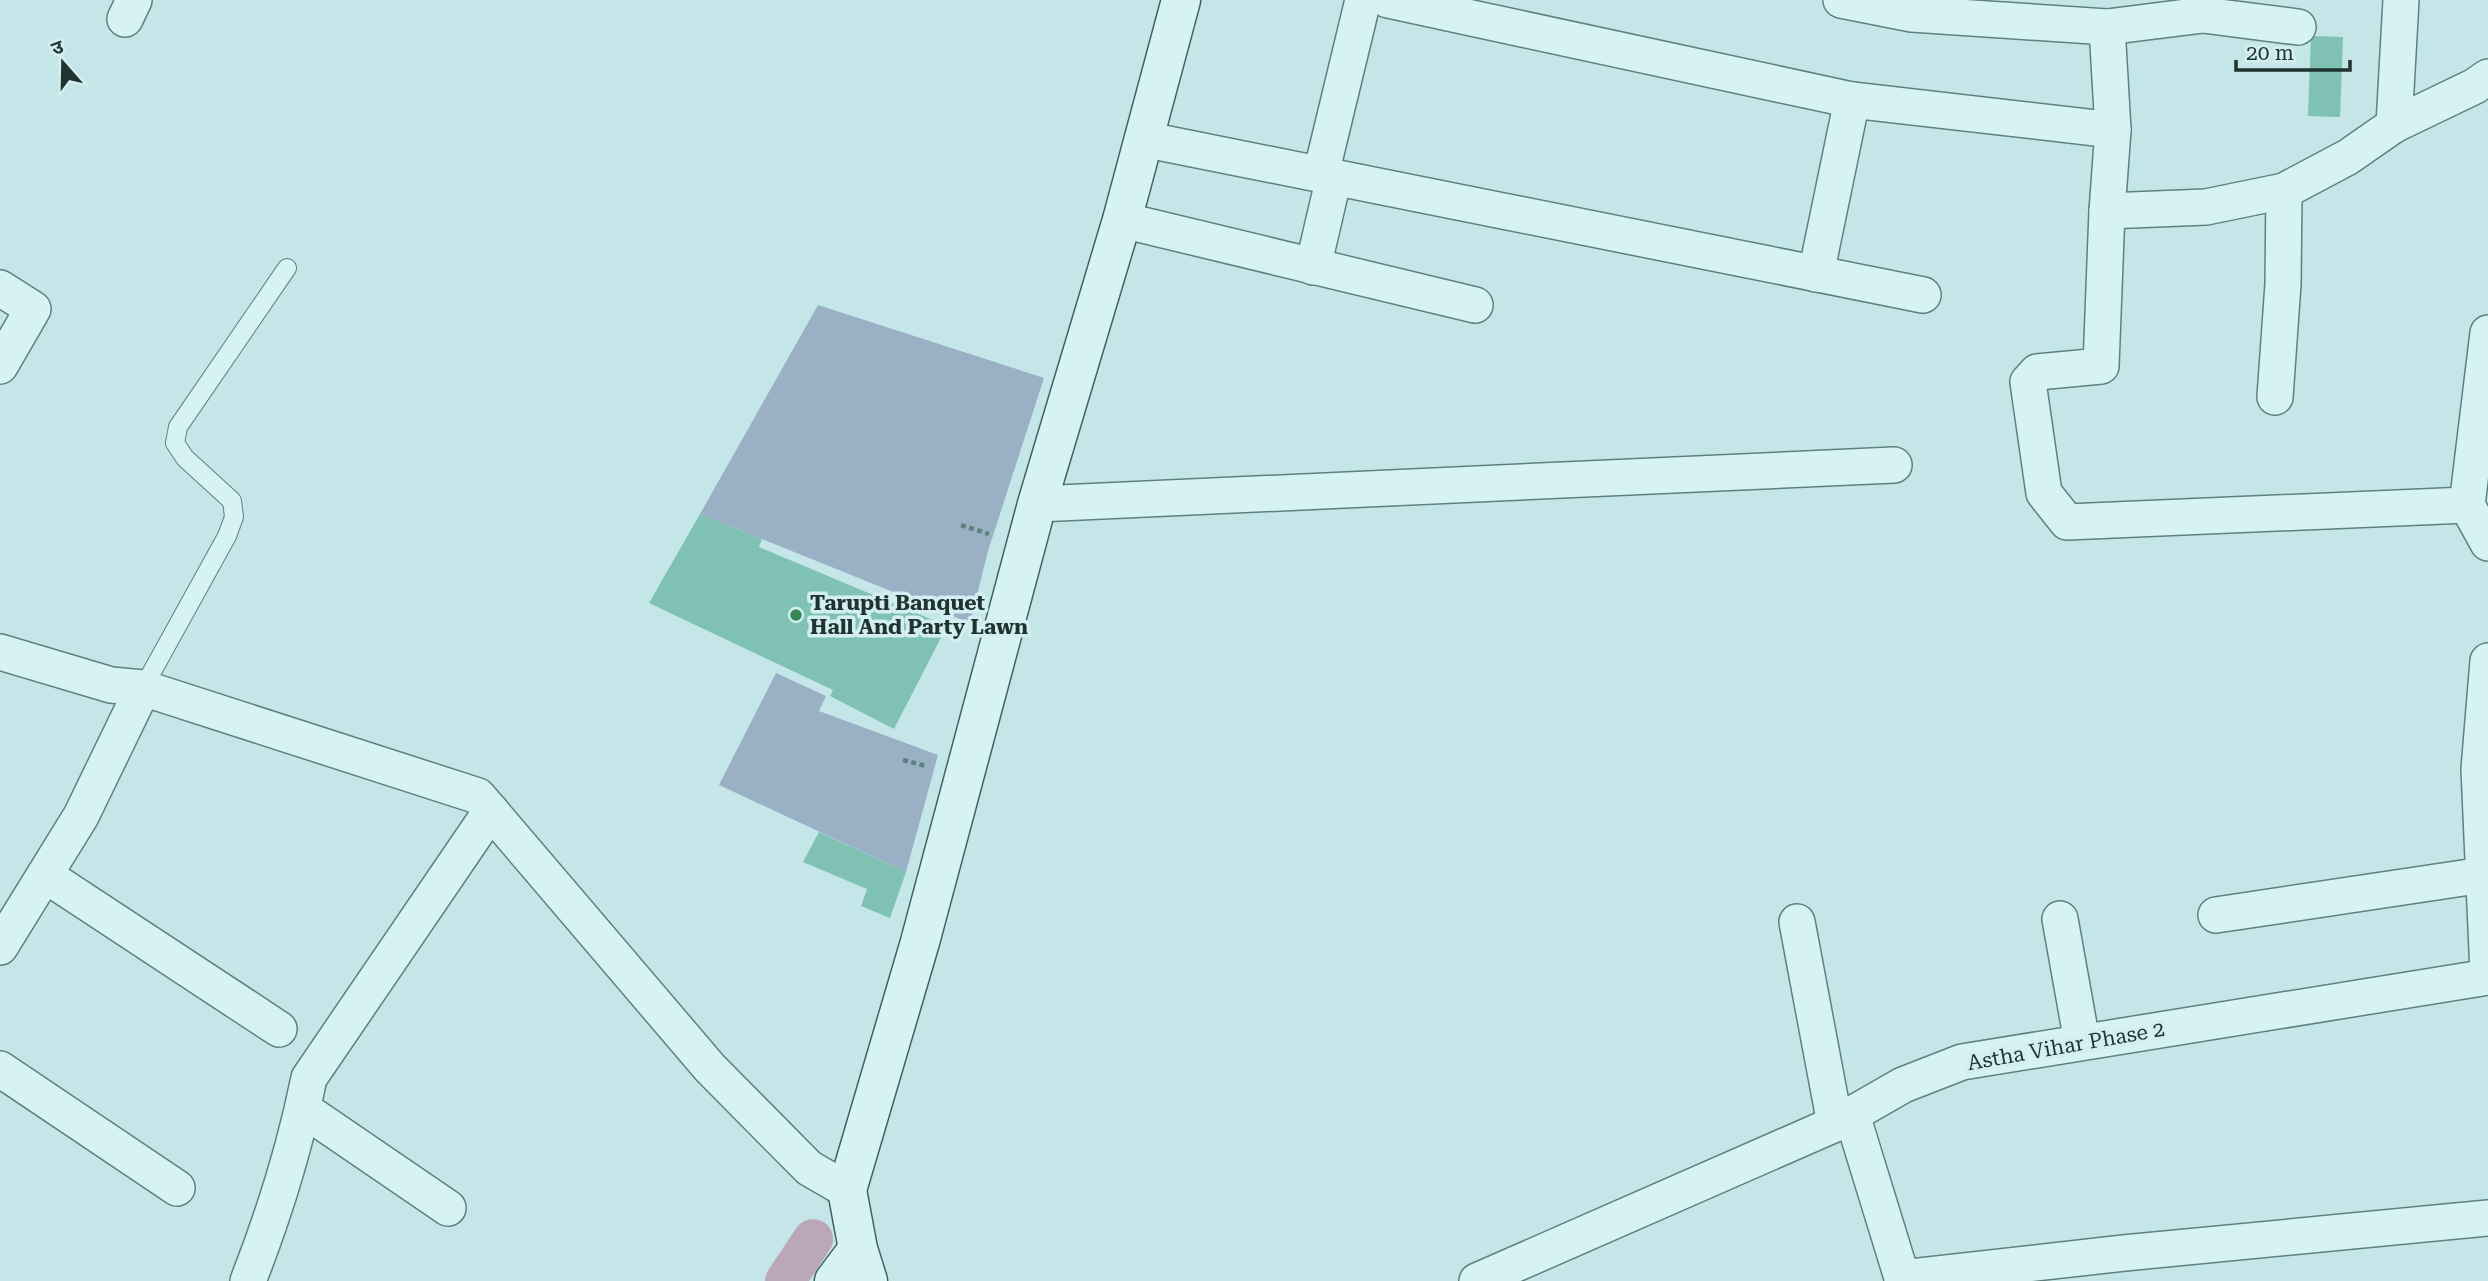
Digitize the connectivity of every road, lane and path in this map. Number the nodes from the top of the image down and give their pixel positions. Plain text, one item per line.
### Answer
1 (1181, 0) edge
2 (1363, 0) edge
3 (1388, 0) edge
4 (1841, 0) edge
5 (2401, 0) edge
6 (2107, 27) junction
7 (2298, 27) dead end
8 (2484, 91) edge
9 (1852, 100) junction
10 (2394, 125) junction
11 (2113, 130) junction
12 (1143, 139) junction
13 (1328, 175) junction
14 (2284, 191) junction
15 (2107, 211) junction
16 (1122, 220) junction
17 (1313, 267) junction
18 (287, 268) dead end
19 (1816, 274) junction
20 (0, 289) edge
21 (1923, 295) dead end
22 (1475, 305) dead end
23 (2488, 333) edge
24 (0, 366) edge
25 (2275, 397) dead end
26 (2482, 423) edge
27 (1894, 466) dead end
28 (1038, 504) junction
29 (2467, 505) junction
30 (2488, 543) edge
31 (0, 652) edge
32 (2488, 661) edge
33 (143, 688) junction
34 (2484, 769) edge
35 (491, 811) junction
36 (45, 875) junction
37 (2485, 884) edge
38 (11, 905) edge
39 (2216, 915) dead end
40 (2060, 919) dead end
41 (1797, 922) dead end
42 (0, 947) edge
43 (2488, 975) edge
44 (279, 1029) dead end
45 (2082, 1042) junction
46 (0, 1069) edge
47 (303, 1110) junction
48 (1844, 1119) junction
49 (177, 1188) dead end
50 (847, 1190) junction
51 (448, 1208) dead end
52 (2488, 1218) edge
53 (863, 1265) edge
54 (1903, 1280) edge
55 (248, 1281) edge
56 (834, 1281) edge
57 (1477, 1281) edge

1 - 12 main road
2 - 13 street
3 - 9 street
4 - 6 street
5 - 10 street
6 - 7 street
6 - 11 street
8 - 10 street
9 - 11 street
9 - 19 street
10 - 14 street
11 - 15 street
12 - 13 street
12 - 16 main road
13 - 17 street
13 - 19 street
14 - 15 street
14 - 25 street
15 - 29 street
16 - 17 street
16 - 28 main road
17 - 22 street
18 - 33 lane
19 - 21 street
20 - 24 street
23 - 26 street
26 - 29 street
27 - 28 street
28 - 50 main road
29 - 30 street
31 - 33 street
32 - 34 street
33 - 35 street
33 - 36 street
34 - 37 street
35 - 47 street
35 - 50 street
36 - 38 street
36 - 44 street
37 - 39 street
37 - 43 street
38 - 42 street
40 - 45 street
41 - 48 street
43 - 45 street, Astha Vihar Phase 2
45 - 48 street, Astha Vihar Phase 2
46 - 49 street
47 - 51 street
47 - 55 street
48 - 54 street
48 - 57 street, Astha Vihar Phase 2
50 - 53 main road
52 - 54 street
53 - 56 main road

